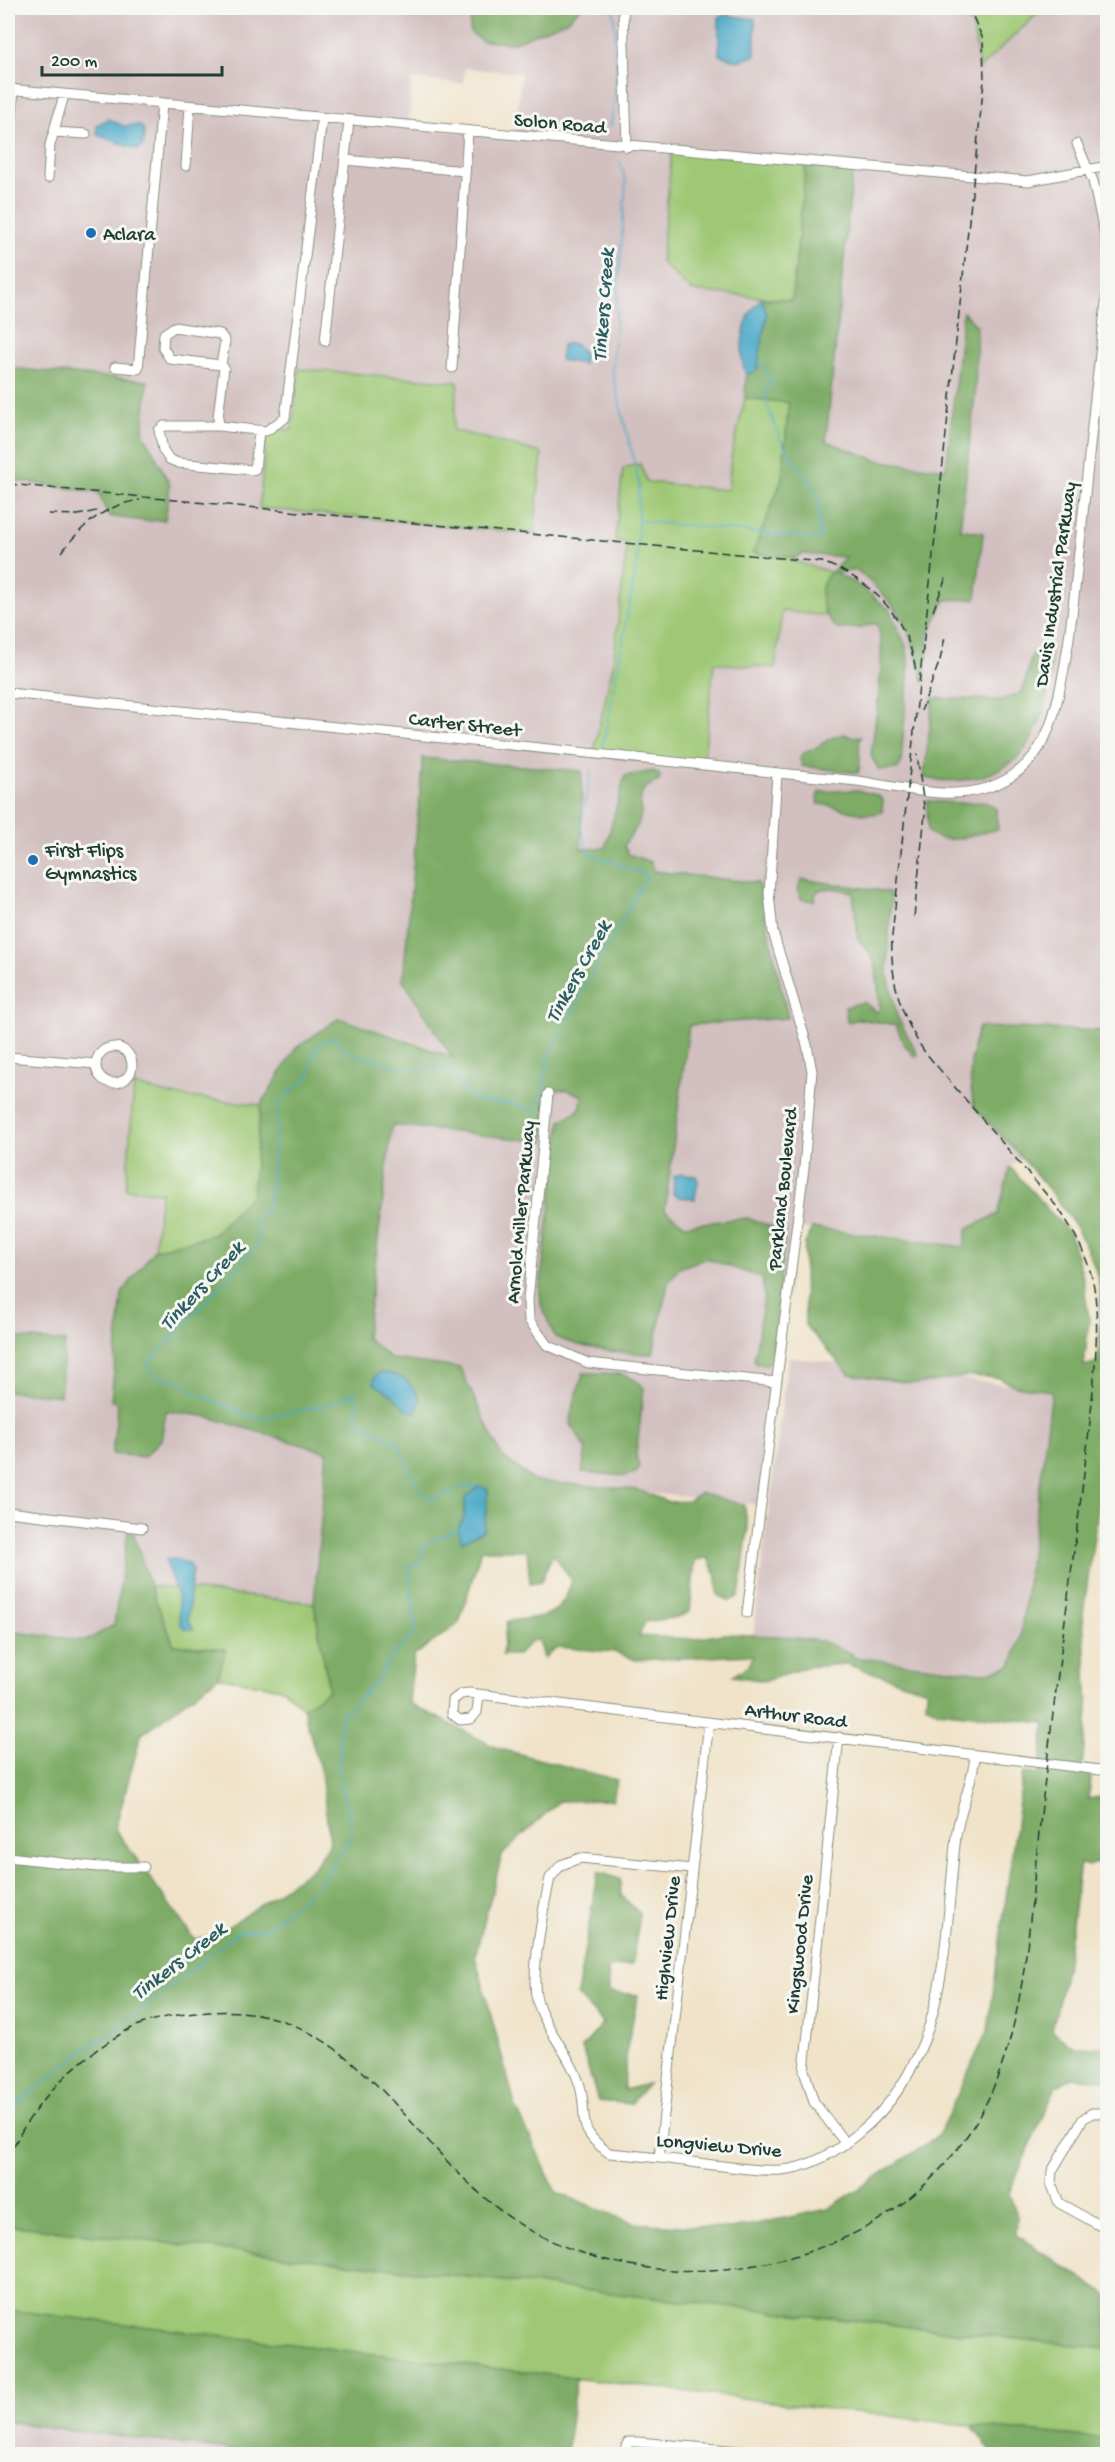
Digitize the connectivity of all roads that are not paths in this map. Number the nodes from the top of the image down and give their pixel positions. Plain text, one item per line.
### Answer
1 (623, 8) edge
2 (11, 89) edge
3 (64, 95) junction
4 (162, 104) junction
5 (190, 106) junction
6 (322, 119) junction
7 (349, 122) junction
8 (54, 132) junction
9 (468, 132) junction
10 (86, 134) dead end
11 (1077, 144) dead end
12 (627, 147) junction
13 (345, 160) junction
14 (8, 162) edge
15 (186, 166) dead end
16 (1107, 166) edge
17 (1089, 170) junction
18 (465, 171) junction
19 (48, 177) dead end
20 (1107, 249) edge
21 (1107, 285) edge
22 (326, 341) dead end
23 (221, 365) junction
24 (115, 367) dead end
25 (452, 368) dead end
26 (219, 426) junction
27 (259, 431) junction
28 (8, 693) edge
29 (777, 774) junction
30 (918, 790) joint
31 (8, 1057) edge
32 (96, 1064) dead end
33 (548, 1094) dead end
34 (776, 1382) junction
35 (8, 1512) edge
36 (142, 1528) dead end
37 (747, 1612) dead end
38 (480, 1695) dead end
39 (709, 1722) junction
40 (839, 1737) junction
41 (975, 1756) junction
42 (1107, 1771) edge
43 (8, 1857) edge
44 (144, 1867) dead end
45 (692, 1869) junction
46 (1107, 2113) edge
47 (846, 2144) junction
48 (659, 2158) junction
49 (1107, 2230) edge
50 (623, 2454) edge
51 (775, 2454) edge

1 - 12 street
2 - 3 street, Solon Road
2 - 14 street
3 - 4 street, Solon Road
3 - 8 street
4 - 5 street, Solon Road
4 - 24 street
5 - 6 street, Solon Road
5 - 15 street
6 - 7 street, Solon Road
6 - 27 street
7 - 9 street, Solon Road
7 - 13 street
8 - 10 street
8 - 19 street
9 - 12 street, Solon Road
9 - 18 street
11 - 17 street
12 - 17 street, Solon Road
13 - 18 street
13 - 22 street
16 - 17 street, Solon Road
17 - 20 street
18 - 25 street
21 - 30 street, Davis Industrial Parkway
23 - 23 street
23 - 26 street
26 - 27 street
26 - 27 street
28 - 29 street, Carter Street
29 - 30 street, Carter Street
29 - 34 street, Parkland Boulevard
31 - 32 street
33 - 34 street, Arnold Miller Parkway
34 - 37 street, Parkland Boulevard
35 - 36 street
38 - 39 street, Arthur Road
39 - 40 street, Arthur Road
39 - 45 street, Highview Drive
40 - 41 street, Arthur Road
40 - 47 street, Kingswood Drive
41 - 42 street, Arthur Road
41 - 47 street, Longview Drive
43 - 44 street
45 - 48 street, Highview Drive
45 - 48 street, Longview Drive
46 - 49 street
47 - 48 street, Longview Drive
50 - 51 street

